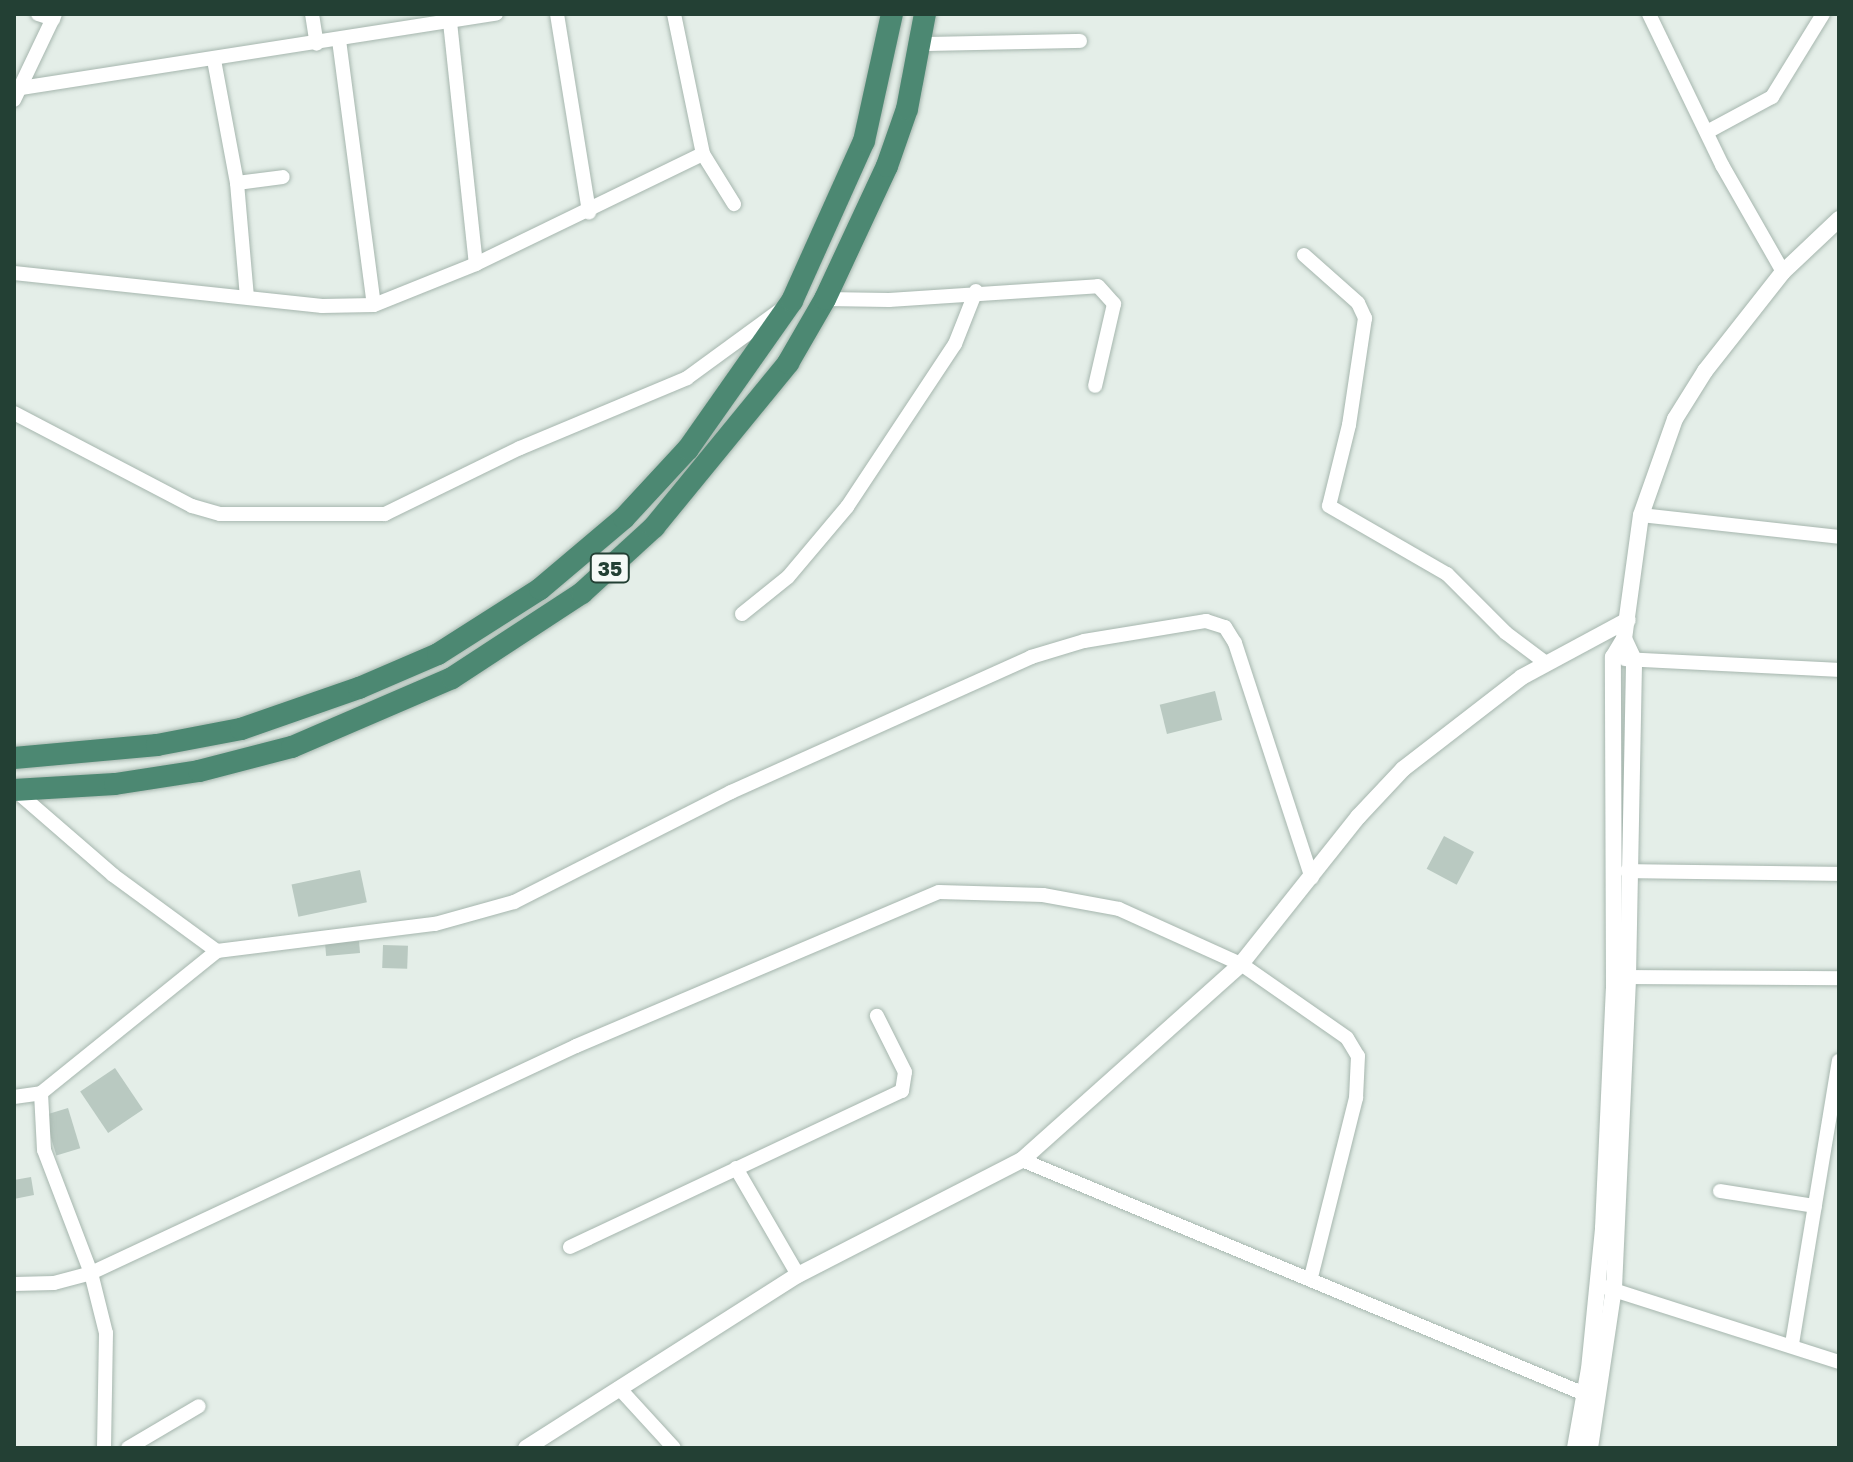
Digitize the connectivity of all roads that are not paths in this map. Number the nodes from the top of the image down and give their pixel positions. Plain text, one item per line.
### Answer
1 (38, 14) edge
2 (312, 14) edge
3 (496, 14) edge
4 (557, 14) edge
5 (674, 14) edge
6 (892, 14) edge
7 (925, 14) edge
8 (1649, 14) edge
9 (1823, 14) edge
10 (54, 16) edge
11 (450, 22) junction
12 (339, 40) junction
13 (1080, 41) dead end
14 (317, 44) junction
15 (922, 44) junction
16 (214, 60) junction
17 (17, 94) edge
18 (1707, 132) junction
19 (703, 154) junction
20 (283, 177) dead end
21 (237, 183) junction
22 (734, 204) dead end
23 (589, 212) junction
24 (1839, 219) edge
25 (1304, 255) dead end
26 (476, 264) junction
27 (1783, 272) junction
28 (14, 273) edge
29 (976, 291) junction
30 (247, 297) junction
31 (825, 299) junction
32 (792, 301) junction
33 (374, 305) junction
34 (1095, 386) dead end
35 (14, 413) edge
36 (1641, 515) junction
37 (1839, 537) edge
38 (742, 614) dead end
39 (1628, 620) junction
40 (1624, 639) junction
41 (1613, 657) junction
42 (1634, 660) junction
43 (1546, 663) junction
44 (1839, 670) edge
45 (14, 758) edge
46 (15, 790) edge
47 (1627, 871) junction
48 (1839, 874) edge
49 (1312, 878) junction
50 (217, 951) junction
51 (1241, 964) junction
52 (1628, 977) junction
53 (1839, 978) edge
54 (877, 1016) dead end
55 (1839, 1061) edge
56 (41, 1093) junction
57 (14, 1097) edge
58 (1022, 1160) junction
59 (736, 1168) junction
60 (1720, 1191) dead end
61 (1815, 1206) junction
62 (570, 1247) dead end
63 (91, 1273) junction
64 (798, 1275) junction
65 (1311, 1277) junction
66 (14, 1284) edge
67 (1606, 1287) junction
68 (1792, 1344) junction
69 (1839, 1362) edge
70 (619, 1388) junction
71 (1592, 1397) junction
72 (199, 1406) dead end
73 (104, 1448) edge
74 (128, 1448) edge
75 (526, 1448) edge
76 (674, 1448) edge
77 (1575, 1448) edge
78 (1590, 1448) edge

1 - 10 street
2 - 14 street
3 - 11 street
4 - 23 street
5 - 19 street
6 - 32 highway, 35
7 - 15 highway, 35
8 - 18 street
9 - 18 street
10 - 17 street
11 - 12 street
11 - 26 street
12 - 14 street
12 - 33 street
13 - 15 street
14 - 16 street
15 - 31 highway, 35
16 - 17 street
16 - 21 street
18 - 27 street
19 - 22 street
19 - 23 street
20 - 21 street
21 - 30 street
23 - 26 street
24 - 27 street
25 - 43 street
26 - 33 street
27 - 36 street
28 - 30 street
29 - 31 street
29 - 34 street
29 - 38 street
30 - 33 street
31 - 46 highway, 35
32 - 35 street
32 - 45 highway, 35
36 - 37 street
36 - 39 street
39 - 40 street
39 - 43 street
40 - 41 street
40 - 42 street
41 - 42 street
41 - 67 street
42 - 44 street
42 - 47 street
43 - 49 street
46 - 50 street
47 - 48 street
47 - 52 street
49 - 50 street
49 - 51 street
50 - 56 street
51 - 58 street
51 - 63 street
51 - 65 street
52 - 53 street
52 - 67 street
54 - 59 street
55 - 61 street
56 - 57 street
56 - 63 street
58 - 64 street
58 - 65 street
59 - 62 street
59 - 64 street
60 - 61 street
61 - 68 street
63 - 66 street
63 - 73 street
64 - 70 street
65 - 71 street
67 - 68 street
67 - 71 street
68 - 69 street
70 - 75 street
70 - 76 street
71 - 77 street
71 - 78 street
72 - 74 street

